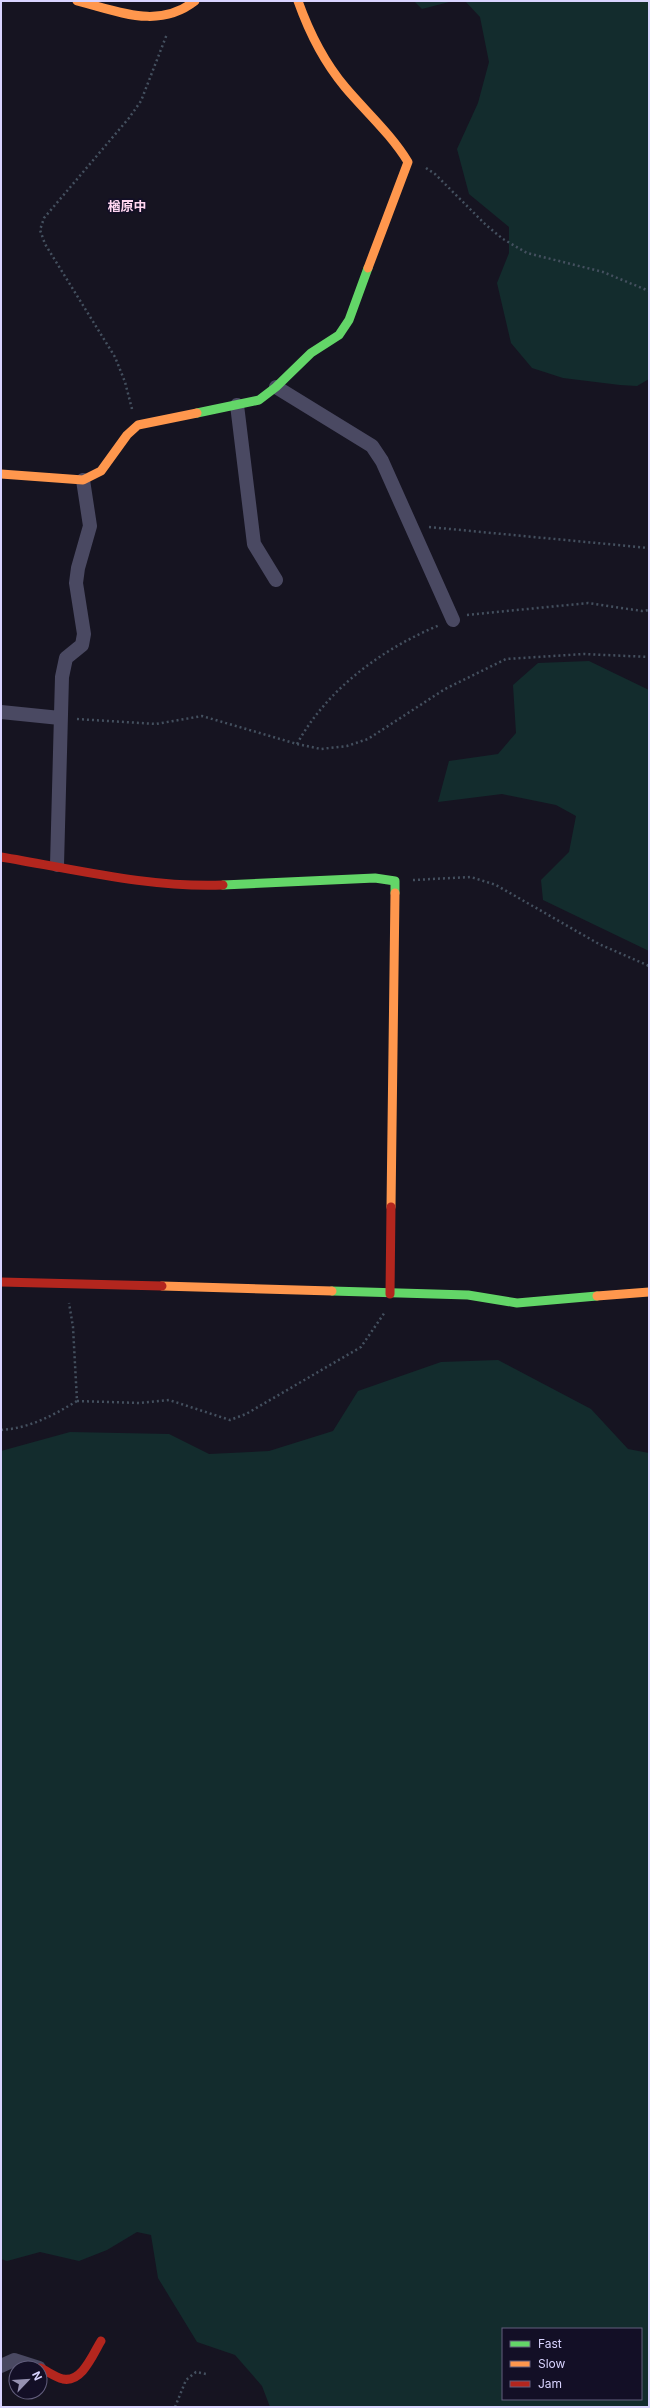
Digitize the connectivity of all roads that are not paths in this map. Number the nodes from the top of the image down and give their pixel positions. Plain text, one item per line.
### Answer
1 (77, 1) edge
2 (195, 1) edge
3 (298, 1) edge
4 (276, 387) junction
5 (237, 405) junction
6 (1, 474) edge
7 (83, 480) junction
8 (276, 580) dead end
9 (453, 620) road end
10 (1, 712) edge
11 (60, 718) junction
12 (1, 857) edge
13 (57, 865) junction
14 (1, 1282) edge
15 (649, 1292) edge
16 (390, 1294) junction
17 (101, 2341) dead end
18 (48, 2372) edge

1 - 2 street
3 - 4 street
4 - 5 street
4 - 9 street
5 - 7 street
5 - 8 street
6 - 7 street
7 - 11 street
10 - 11 street
11 - 13 street
12 - 13 street
13 - 16 street
14 - 16 street
15 - 16 street
17 - 18 street

